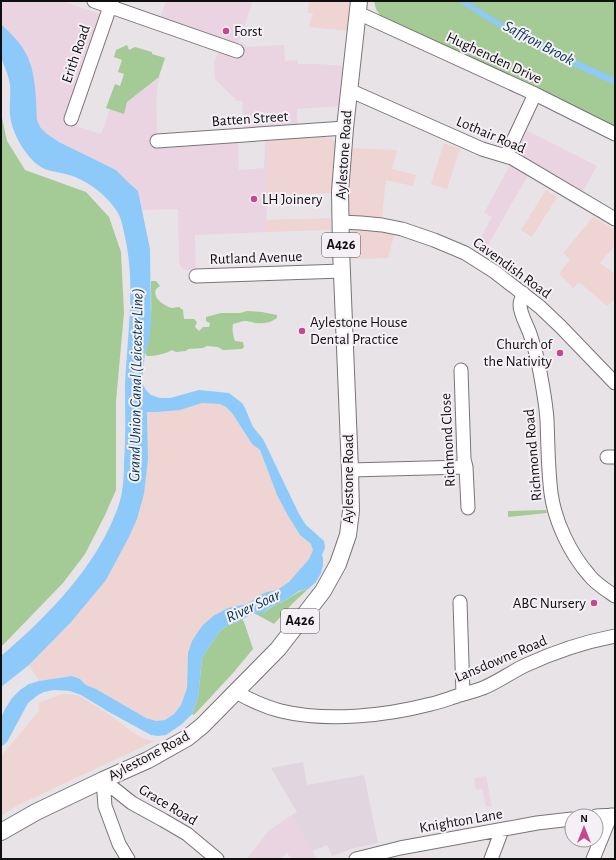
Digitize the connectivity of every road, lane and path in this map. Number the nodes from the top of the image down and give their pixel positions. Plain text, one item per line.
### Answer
1 (94, 1) edge
2 (111, 4) edge
3 (358, 7) edge
4 (237, 51) dead end
5 (349, 90) junction
6 (535, 94) junction
7 (70, 119) dead end
8 (345, 128) junction
9 (615, 134) edge
10 (157, 140) dead end
11 (506, 156) junction
12 (615, 219) edge
13 (341, 222) junction
14 (342, 271) junction
15 (196, 276) dead end
16 (523, 293) junction
17 (461, 370) dead end
18 (615, 383) edge
19 (466, 467) junction
20 (350, 470) junction
21 (468, 508) dead end
22 (615, 596) edge
23 (460, 602) dead end
24 (615, 636) edge
25 (236, 692) junction
26 (463, 694) junction
27 (103, 780) junction
28 (613, 815) edge
29 (564, 820) edge
30 (502, 830) junction
31 (1, 832) edge
32 (398, 853) edge
33 (128, 859) edge
34 (217, 859) edge
35 (356, 859) edge
36 (491, 859) edge
37 (593, 859) edge

1 - 2 street
2 - 4 street
2 - 7 street, Erith Road
3 - 5 main road, Aylestone Road / A426
3 - 6 street, Hughenden Drive
5 - 8 main road, Aylestone Road / A426
5 - 11 street, Lothair Road
6 - 9 street, Hughenden Drive
6 - 11 street
8 - 10 street, Batten Street
8 - 13 main road, Aylestone Road / A426
11 - 12 street, Lothair Road
13 - 14 main road, Aylestone Road / A426
13 - 16 street, Cavendish Road
14 - 15 street, Rutland Avenue
14 - 20 main road, Aylestone Road / A426
16 - 18 street, Cavendish Road
16 - 22 street, Richmond Road
17 - 19 street, Richmond Close
19 - 20 street
19 - 21 street, Richmond Close
20 - 25 main road, Aylestone Road / A426
23 - 26 street
24 - 26 street, Lansdowne Road
25 - 26 street, Lansdowne Road
25 - 27 main road, Aylestone Road / A426
27 - 31 main road, Aylestone Road / A426
27 - 33 street
27 - 34 street, Grace Road
28 - 37 street
29 - 30 street, Knighton Lane
30 - 32 street, Knighton Lane
30 - 36 street
32 - 35 street, Knighton Lane

